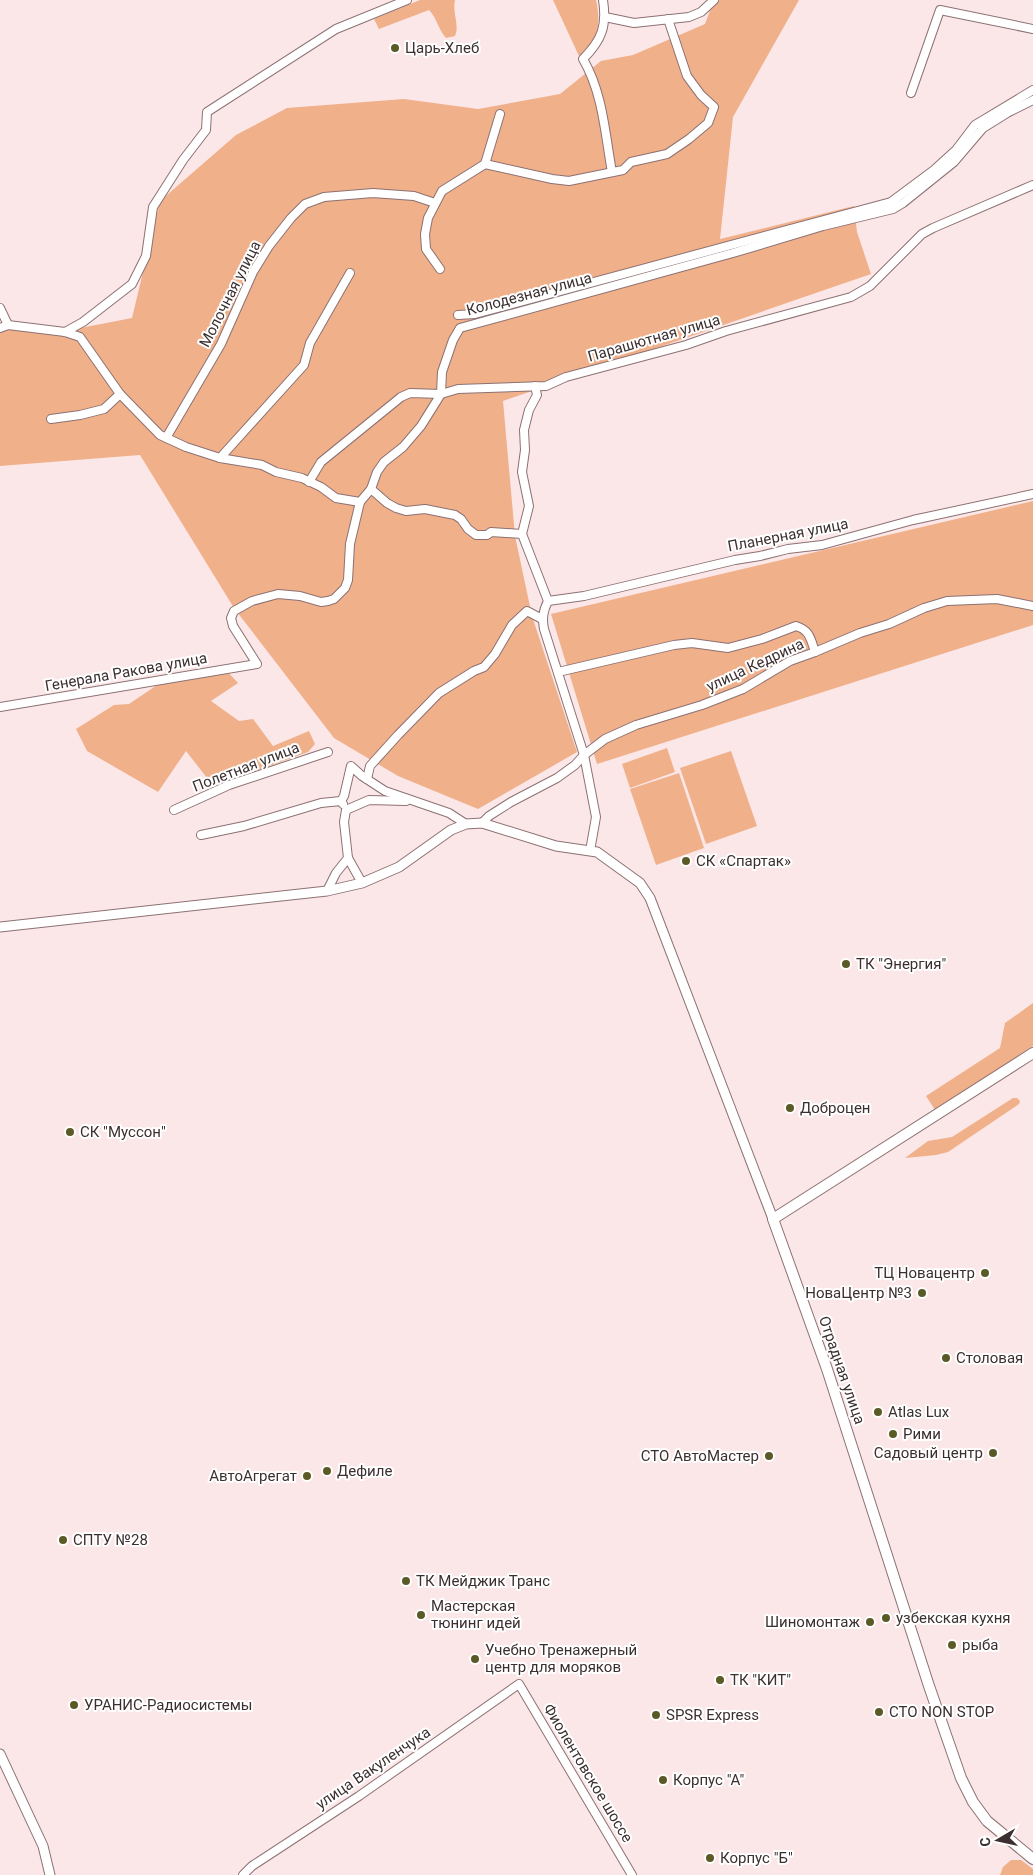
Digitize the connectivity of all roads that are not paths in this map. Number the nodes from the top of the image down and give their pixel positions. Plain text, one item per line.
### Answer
1 (407, 0) edge
2 (603, 0) edge
3 (714, 0) edge
4 (605, 17) junction
5 (668, 19) junction
6 (1033, 29) edge
7 (1033, 90) edge
8 (911, 93) dead end
9 (1033, 100) edge
10 (500, 114) dead end
11 (486, 164) junction
12 (612, 172) junction
13 (1033, 185) edge
14 (435, 203) junction
15 (440, 269) dead end
16 (350, 273) dead end
17 (0, 308) edge
18 (458, 315) dead end
19 (8, 324) junction
20 (0, 328) edge
21 (65, 332) junction
22 (535, 386) junction
23 (120, 394) junction
24 (441, 394) junction
25 (51, 419) dead end
26 (166, 438) junction
27 (220, 458) junction
28 (310, 482) junction
29 (371, 489) junction
30 (1033, 494) edge
31 (360, 502) junction
32 (522, 534) junction
33 (548, 602) junction
34 (1033, 606) edge
35 (542, 619) junction
36 (815, 652) junction
37 (258, 664) joint
38 (558, 672) junction
39 (0, 707) edge
40 (328, 752) dead end
41 (584, 756) junction
42 (367, 779) junction
43 (341, 801) junction
44 (415, 802) junction
45 (174, 810) dead end
46 (346, 810) junction
47 (482, 823) junction
48 (466, 824) junction
49 (201, 835) dead end
50 (590, 851) junction
51 (348, 858) junction
52 (362, 882) junction
53 (327, 891) junction
54 (0, 928) edge
55 (1033, 1053) edge
56 (773, 1219) junction
57 (520, 1684) joint
58 (0, 1754) edge
59 (1033, 1859) edge
60 (50, 1875) edge
61 (243, 1875) edge
62 (632, 1875) edge

1 - 21 street
2 - 4 street
3 - 5 street
4 - 5 street
4 - 12 street
5 - 12 street
6 - 8 street
7 - 18 street, Колодезная улица
9 - 24 street, Колодезная улица
10 - 11 street
11 - 12 street
11 - 14 street
13 - 22 street, Парашютная улица
14 - 15 street
14 - 26 street, Молочная улица
16 - 27 street
17 - 19 street
19 - 20 street
19 - 21 street
21 - 23 street
22 - 24 street, Парашютная улица
22 - 32 street
23 - 25 street
23 - 26 street
24 - 28 street, Парашютная улица
24 - 29 street, Колодезная улица
26 - 27 street
27 - 28 street
28 - 31 street
29 - 31 street, Колодезная улица
29 - 32 street
30 - 33 street, Планерная улица
31 - 37 street, Колодезная улица
32 - 33 street
33 - 35 street
34 - 36 street, улица Кедрина
35 - 38 street
35 - 42 street
36 - 38 street
36 - 41 street, улица Кедрина
37 - 39 street, Генерала Ракова улица
38 - 41 street
40 - 45 street, Полетная улица
41 - 47 street, улица Кедрина
41 - 50 street
42 - 43 street
42 - 44 street
43 - 46 street
43 - 49 street
44 - 46 street
44 - 48 street
46 - 51 street
47 - 48 street
47 - 50 street
48 - 52 street
50 - 56 street
51 - 52 street
51 - 53 street
52 - 53 street
53 - 54 street
55 - 56 main road
56 - 59 main road, Отрадная улица
57 - 61 street, улица Вакуленчука
57 - 62 street, Фиолентовское шоссе
58 - 60 street

